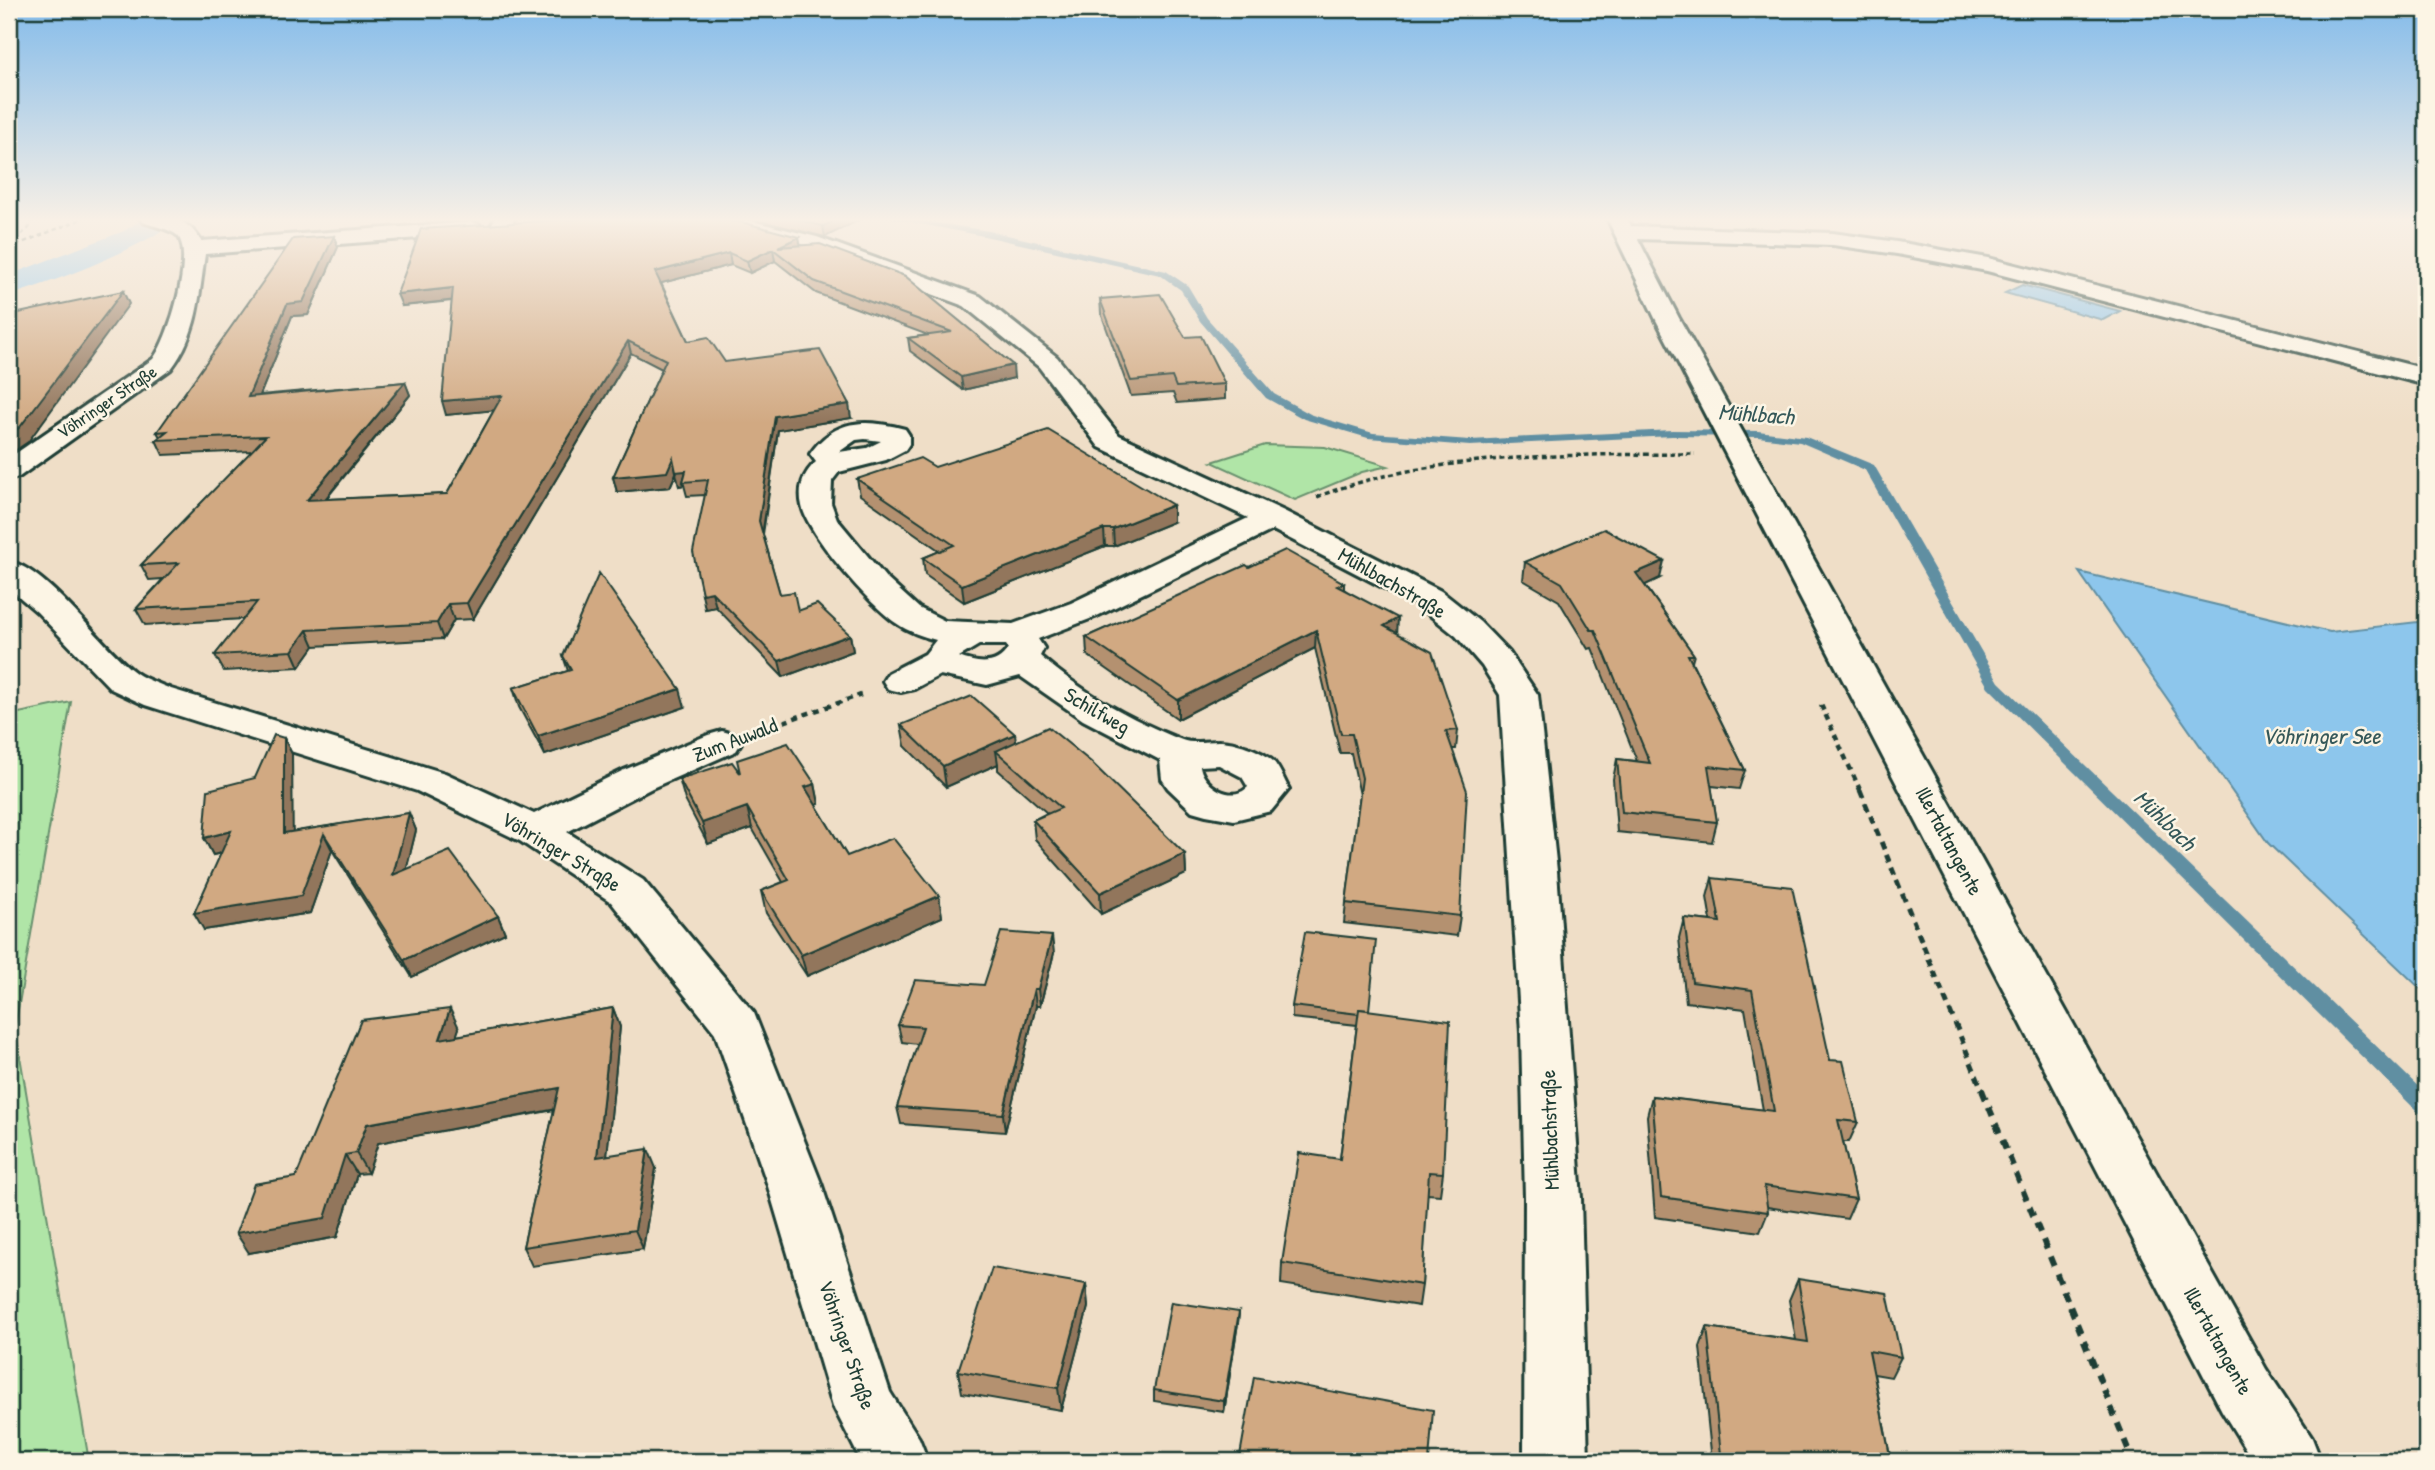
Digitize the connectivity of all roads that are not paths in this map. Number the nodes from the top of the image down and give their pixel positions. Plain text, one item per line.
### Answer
1 (186, 287) edge
2 (933, 287) edge
3 (1651, 287) edge
4 (2072, 287) edge
5 (2426, 377) edge
6 (833, 462) dead end
7 (9, 471) edge
8 (1273, 518) junction
9 (9, 571) edge
10 (972, 634) junction
11 (1020, 647) junction
12 (939, 661) junction
13 (901, 681) road end
14 (722, 743) road end
15 (1179, 754) dead end
16 (535, 831) junction
17 (896, 1461) edge
18 (1556, 1461) edge
19 (2289, 1461) edge

1 - 7 street, Vöhringer Straße
2 - 8 street, Mühlbachstraße
3 - 19 street, Illertaltangente
4 - 5 street
6 - 10 street
8 - 11 street
8 - 18 street, Mühlbachstraße
9 - 16 street, Vöhringer Straße
10 - 11 street
10 - 12 street
11 - 12 street
11 - 15 street, Schilfweg
12 - 13 street
14 - 16 street, Zum Auwald
16 - 17 street, Vöhringer Straße

